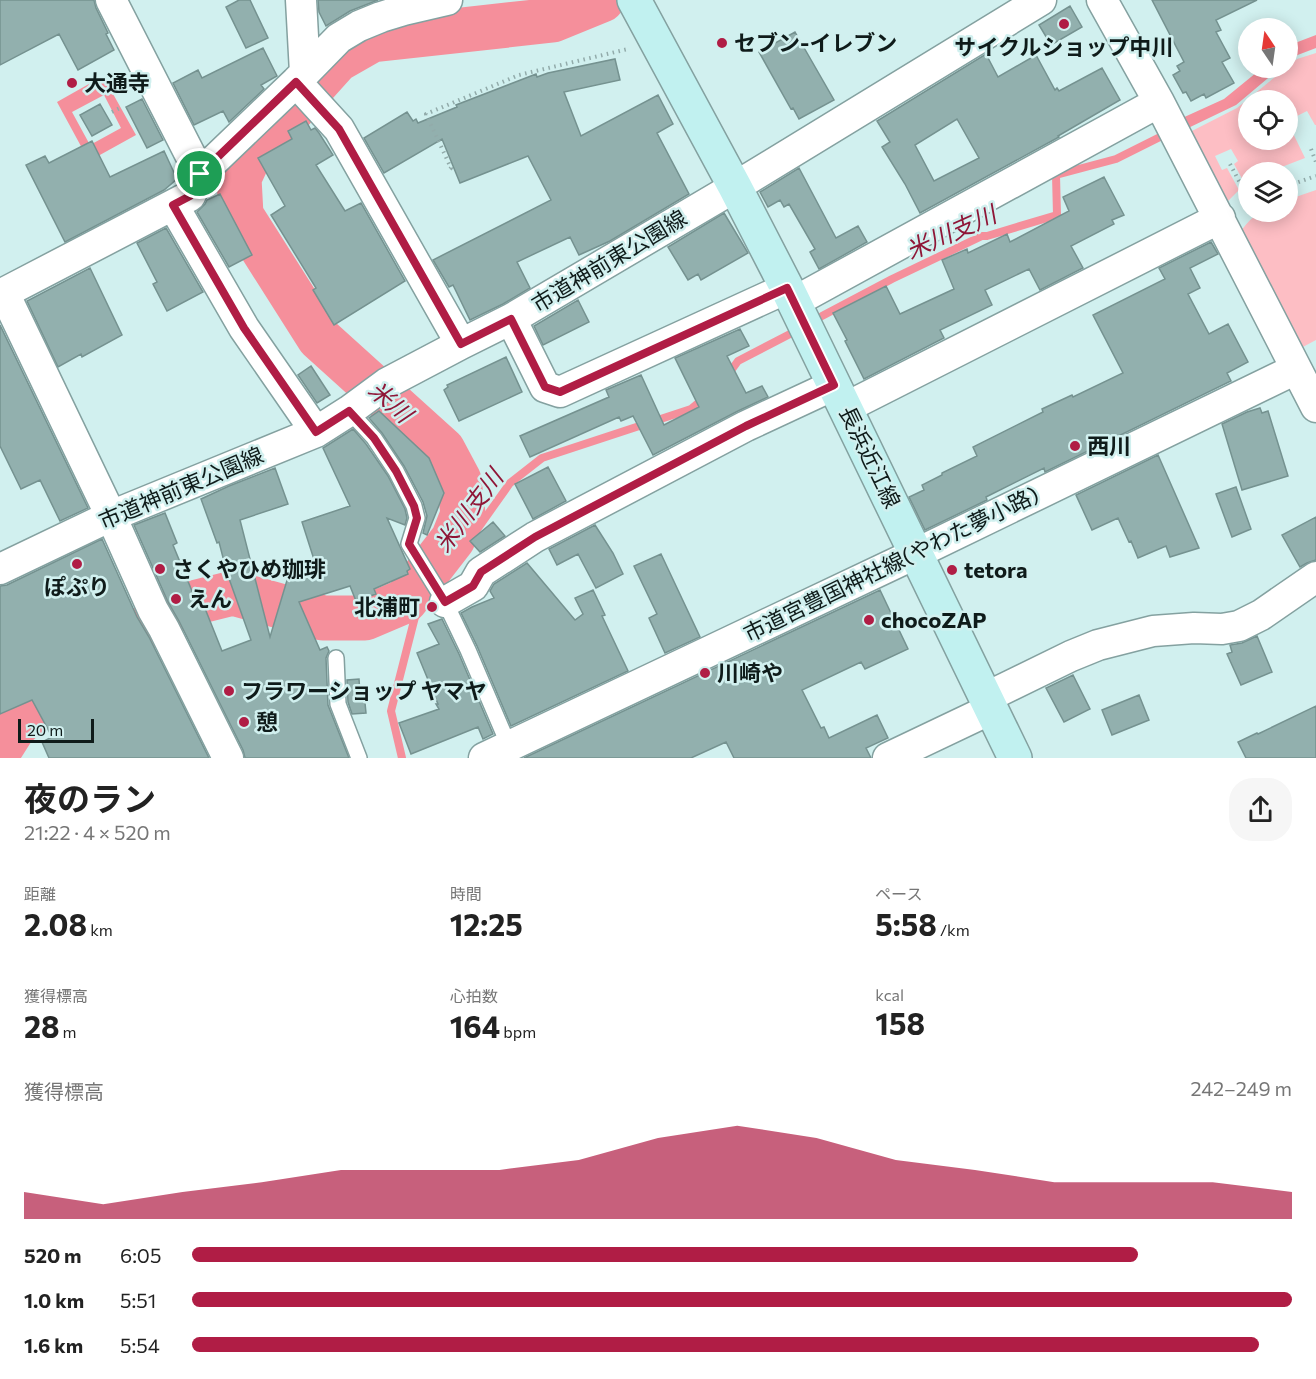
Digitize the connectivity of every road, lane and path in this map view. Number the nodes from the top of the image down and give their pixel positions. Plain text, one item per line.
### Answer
1 (111, 0) edge
2 (301, 0) edge
3 (634, 0) edge
4 (1041, 0) edge
5 (1102, 0) edge
6 (439, 1) edge
7 (658, 42) junction
8 (305, 87) junction
9 (1160, 102) junction
10 (122, 107) dead end
11 (112, 112) dead end
12 (1311, 149) dead end
13 (1316, 162) edge
14 (1230, 164) dead end
15 (450, 169) dead end
16 (200, 174) junction
17 (1316, 176) edge
18 (1238, 179) edge
19 (1298, 182) edge
20 (735, 187) junction
21 (173, 205) junction
22 (1220, 218) junction
23 (2, 294) edge
24 (790, 295) junction
25 (511, 319) junction
26 (461, 344) junction
27 (1309, 389) edge
28 (840, 397) junction
29 (367, 398) junction
30 (316, 432) junction
31 (111, 516) junction
32 (917, 553) junction
33 (0, 568) edge
34 (1316, 577) edge
35 (443, 598) junction
36 (336, 658) dead end
37 (988, 703) junction
38 (502, 754) edge
39 (228, 758) edge
40 (359, 758) edge
41 (888, 758) edge
42 (1015, 758) edge

1 - 16 street
2 - 8 street
3 - 7 main road, 長浜近江線
4 - 20 street, 市道神前東公園線
5 - 9 street
6 - 8 street
7 - 15 path
7 - 20 main road, 長浜近江線
8 - 16 street
8 - 26 street
9 - 22 street
9 - 24 street
10 - 11 path
12 - 13 path
14 - 18 path
16 - 21 street
17 - 19 path
20 - 24 main road, 長浜近江線
20 - 25 street, 市道神前東公園線
21 - 23 street
21 - 30 street
22 - 27 street
22 - 28 street
23 - 31 street
24 - 25 street
24 - 28 main road, 長浜近江線
25 - 26 street, 市道神前東公園線
26 - 29 street, 市道神前東公園線
27 - 32 street, 市道宮豊国神社線(やわた夢小路)
28 - 32 main road, 長浜近江線
28 - 35 street
29 - 30 street, 市道神前東公園線
29 - 35 lane
30 - 31 street, 市道神前東公園線
31 - 33 street, 市道神前東公園線
31 - 39 street
32 - 37 main road, 長浜近江線
32 - 38 street, 市道宮豊国神社線(やわた夢小路)
34 - 37 street
35 - 38 lane
36 - 40 lane
37 - 41 street
37 - 42 main road, 長浜近江線

